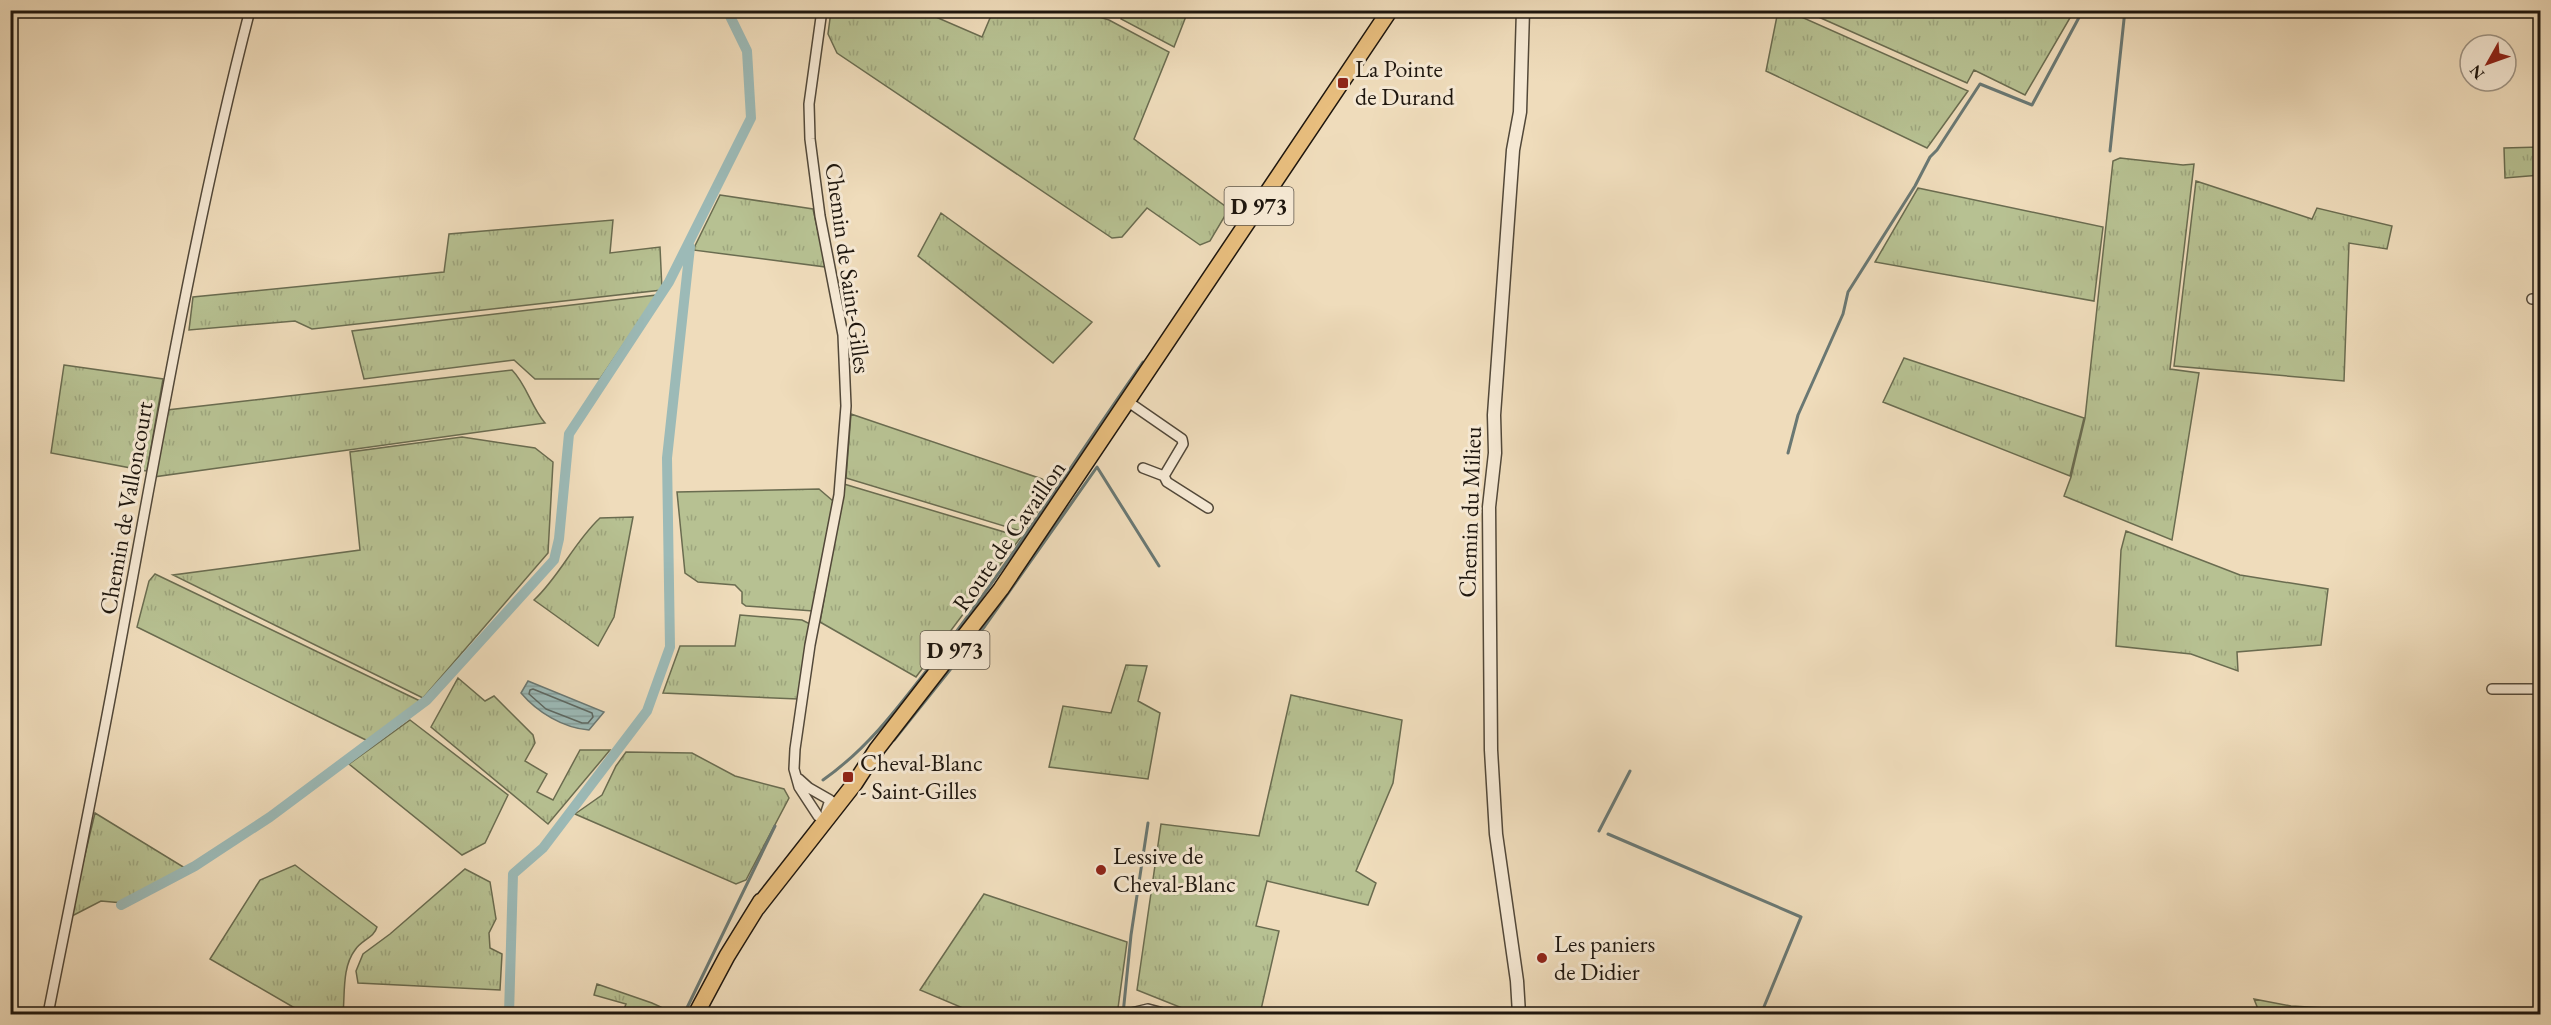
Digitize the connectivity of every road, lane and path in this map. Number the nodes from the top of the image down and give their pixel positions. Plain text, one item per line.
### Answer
1 (250, 10) edge
2 (822, 10) edge
3 (1390, 10) edge
4 (1523, 10) edge
5 (1127, 400) junction
6 (1143, 468) dead end
7 (1164, 476) junction
8 (1208, 508) dead end
9 (2492, 689) dead end
10 (2541, 689) edge
11 (798, 779) junction
12 (833, 803) junction
13 (820, 817) junction
14 (795, 858) junction
15 (757, 908) junction
16 (48, 1014) edge
17 (696, 1014) edge
18 (1127, 1014) edge
19 (1167, 1014) edge
20 (1519, 1014) edge

1 - 16 street, Chemin de Valloncourt
2 - 11 street, Chemin de Saint-Gilles
3 - 5 main road, D 973
4 - 20 street, Chemin du Milieu
5 - 7 street
5 - 12 main road, Route de Cavaillon / D 973
6 - 7 street
7 - 8 street
9 - 10 street
11 - 12 street
11 - 13 street, Chemin de Saint-Gilles
12 - 13 main road, Route de Cavaillon / D 973
12 - 14 main road, Route de Cavaillon / D 973
13 - 14 street
13 - 15 main road, Route de Cavaillon / D 973
14 - 15 main road, Route de Cavaillon / D 973
15 - 17 main road, Route de Cavaillon / D 973
18 - 19 street

